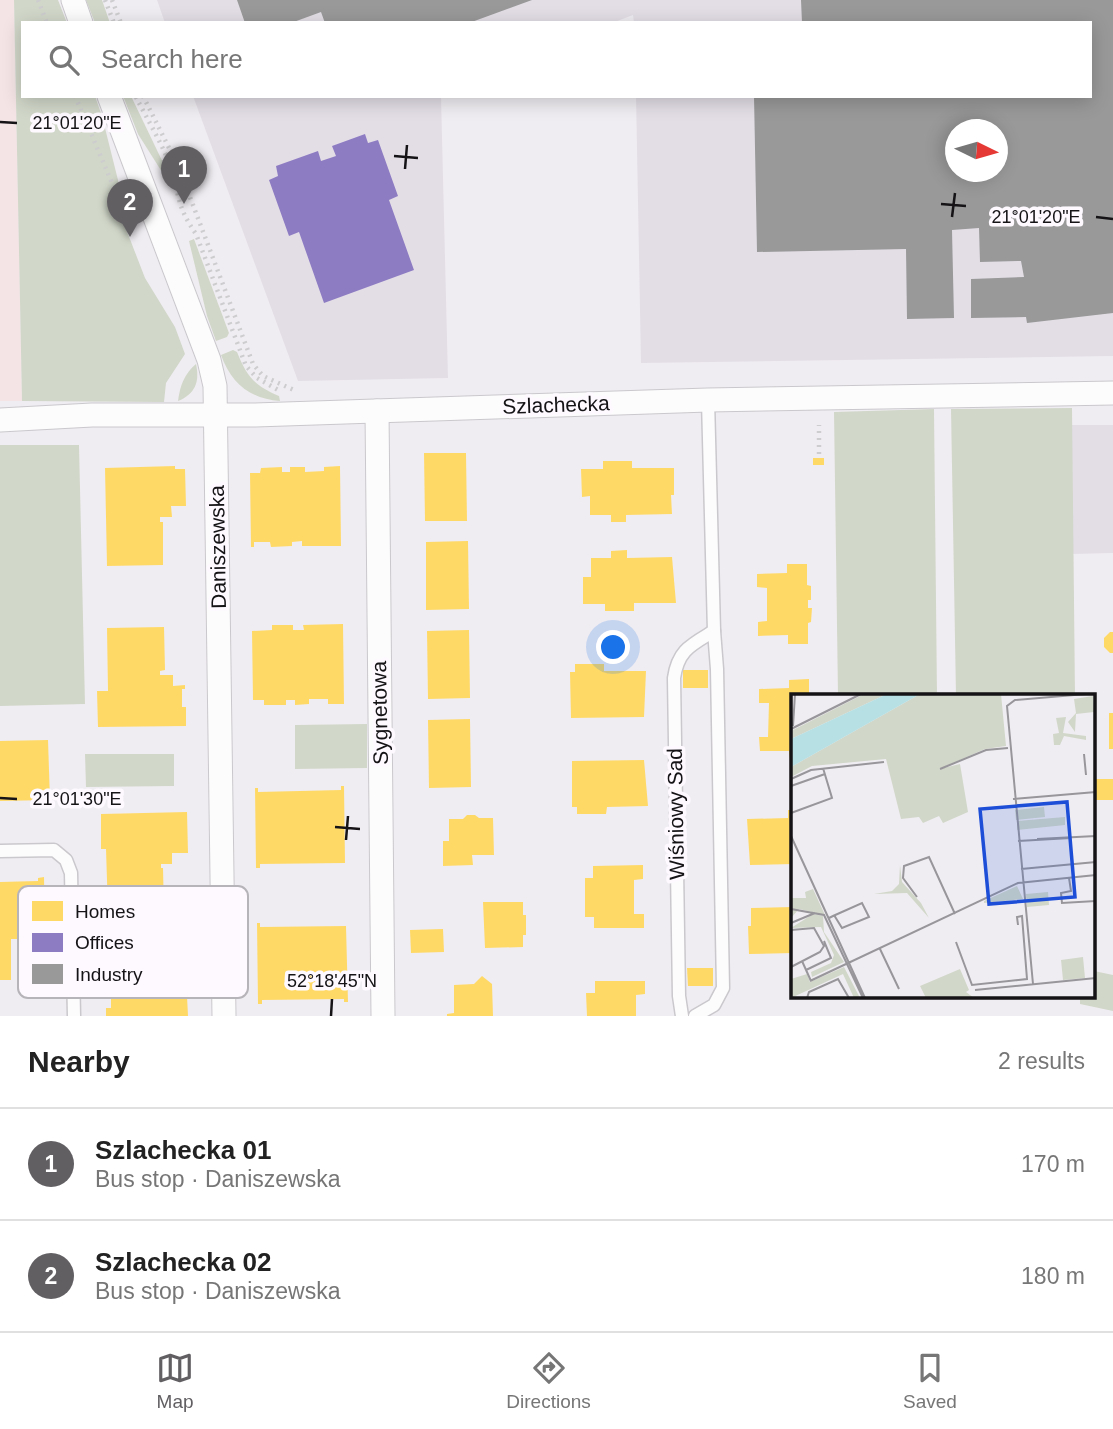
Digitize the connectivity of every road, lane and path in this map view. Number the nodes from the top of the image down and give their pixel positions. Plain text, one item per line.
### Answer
1 (38, 0) edge
2 (73, 0) edge
3 (105, 0) edge
4 (112, 0) edge
5 (46, 21) edge
6 (80, 21) edge
7 (113, 21) edge
8 (120, 21) edge
9 (76, 98) edge
10 (110, 98) edge
11 (137, 98) edge
12 (144, 98) edge
13 (121, 204) dead end
14 (1113, 393) edge
15 (285, 396) dead end
16 (299, 398) dead end
17 (708, 400) junction
18 (377, 411) junction
19 (217, 414) junction
20 (0, 420) edge
21 (819, 425) dead end
22 (819, 454) dead end
23 (714, 631) junction
24 (0, 850) edge
25 (71, 886) edge
26 (222, 886) edge
27 (74, 998) edge
28 (224, 998) edge
29 (74, 1016) edge
30 (224, 1016) edge
31 (383, 1016) edge
32 (682, 1016) edge
33 (695, 1016) edge

1 - 5 path
2 - 6 street
3 - 7 path
4 - 8 path
9 - 13 path
10 - 19 street, Daniszewska
11 - 15 path
12 - 16 path
14 - 17 street, Szlachecka
17 - 18 street, Szlachecka
17 - 23 lane, Wiśniowy Sad
18 - 19 street, Szlachecka
18 - 31 street, Sygnetowa
19 - 20 street, Szlachecka
19 - 26 street, Daniszewska
21 - 22 path
23 - 32 lane, Wiśniowy Sad
23 - 33 lane, Wiśniowy Sad
24 - 25 lane
27 - 29 lane
28 - 30 street, Daniszewska

